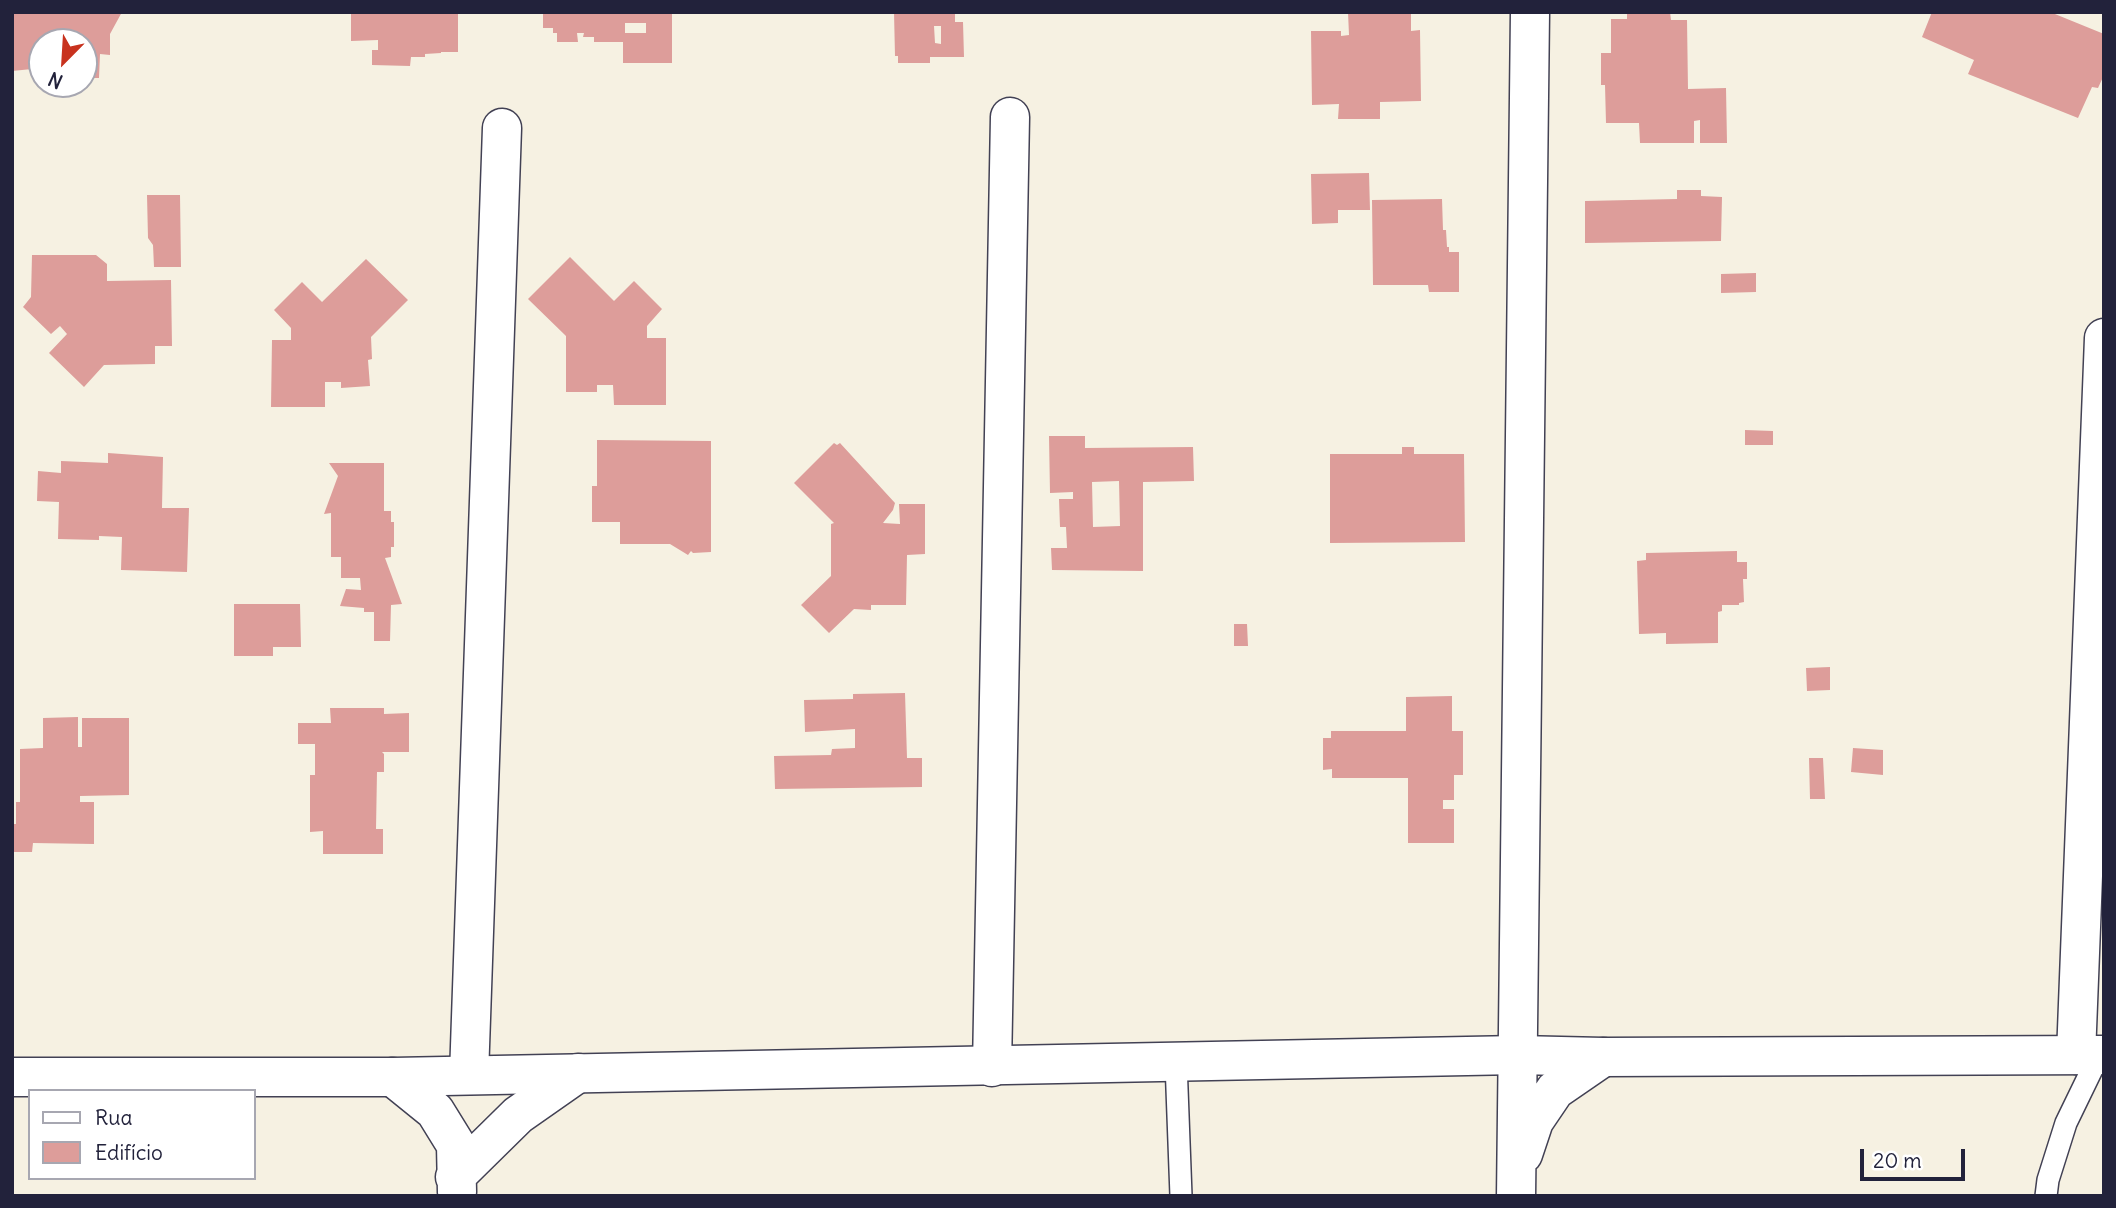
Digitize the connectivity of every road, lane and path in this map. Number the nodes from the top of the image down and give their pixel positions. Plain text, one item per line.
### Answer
1 (1530, 12) edge
2 (1010, 117) dead end
3 (502, 128) dead end
4 (2104, 338) edge
5 (1518, 1055) junction
6 (2093, 1055) edge
7 (1603, 1058) junction
8 (1176, 1062) junction
9 (992, 1067) junction
10 (578, 1073) junction
11 (469, 1075) junction
12 (12, 1077) edge
13 (393, 1077) junction
14 (1516, 1185) edge
15 (456, 1187) edge
16 (1181, 1196) edge
17 (2046, 1196) edge

1 - 5 street
2 - 9 street
3 - 11 street
4 - 6 street
5 - 7 street
5 - 8 street
5 - 14 street
6 - 7 street
6 - 17 lane
7 - 14 street
8 - 9 street
8 - 16 lane
9 - 10 street
10 - 11 street
10 - 15 street
11 - 13 street
12 - 13 street
13 - 15 street

